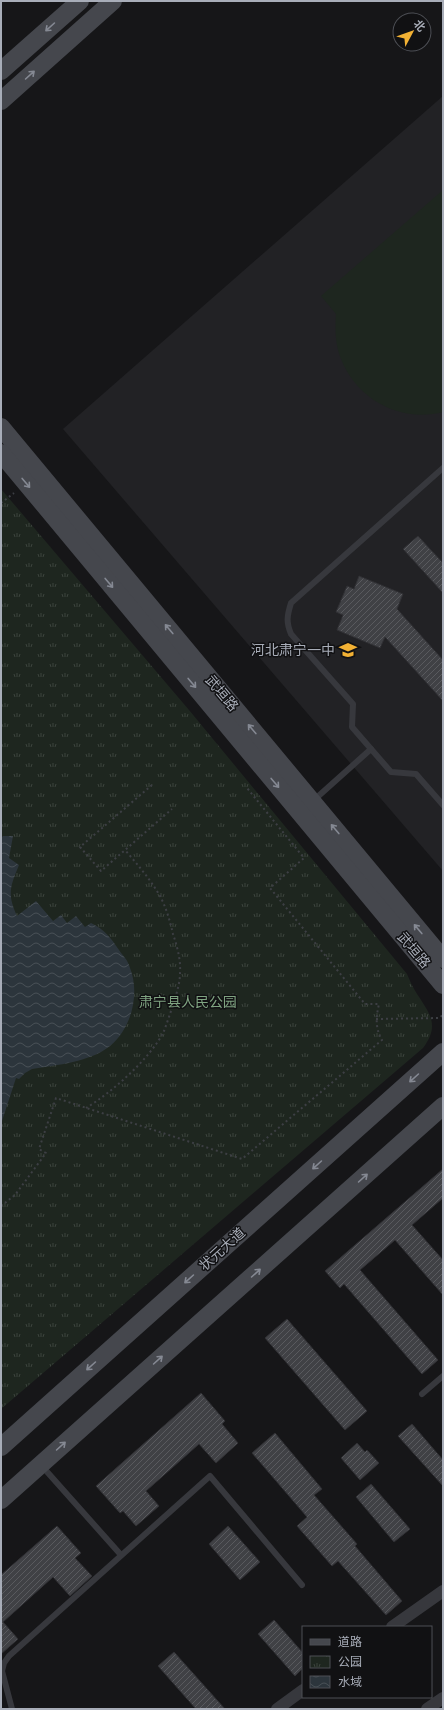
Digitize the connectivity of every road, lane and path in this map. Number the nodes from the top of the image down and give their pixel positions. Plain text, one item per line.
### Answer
1 (80, 1) edge
2 (113, 1) edge
3 (1, 71) edge
4 (1, 101) edge
5 (1, 427) edge
6 (1, 453) edge
7 (443, 468) edge
8 (371, 749) junction
9 (152, 785) dead end
10 (247, 788) dead end
11 (312, 802) junction
12 (443, 805) edge
13 (172, 809) dead end
14 (125, 850) junction
15 (443, 959) edge
16 (443, 985) edge
17 (443, 1015) edge
18 (376, 1019) junction
19 (443, 1052) edge
20 (443, 1106) edge
21 (86, 1108) junction
22 (1, 1206) edge
23 (443, 1376) edge
24 (422, 1394) dead end
25 (1, 1447) edge
26 (41, 1465) junction
27 (1, 1500) edge
28 (122, 1555) junction
29 (302, 1585) dead end
30 (443, 1591) edge
31 (393, 1626) edge
32 (302, 1691) edge
33 (443, 1698) edge
34 (12, 1709) edge
35 (277, 1709) edge
36 (428, 1709) edge

1 -> 3 main road
4 -> 2 main road
11 -> 5 main road, 武垣路
6 -> 16 main road, 武垣路
7 - 8 lane
8 - 11 lane
8 - 12 lane
9 - 14 path
10 - 18 path
15 -> 11 main road, 武垣路
13 - 14 path
14 - 21 path
17 - 18 path
18 - 21 path
19 -> 25 main road, 状元大道
26 -> 20 main road
21 - 22 path
23 - 24 lane
26 - 27 main road
26 - 28 lane
28 - 29 lane
28 - 34 lane
30 - 31 street
32 - 35 street
33 - 36 street

